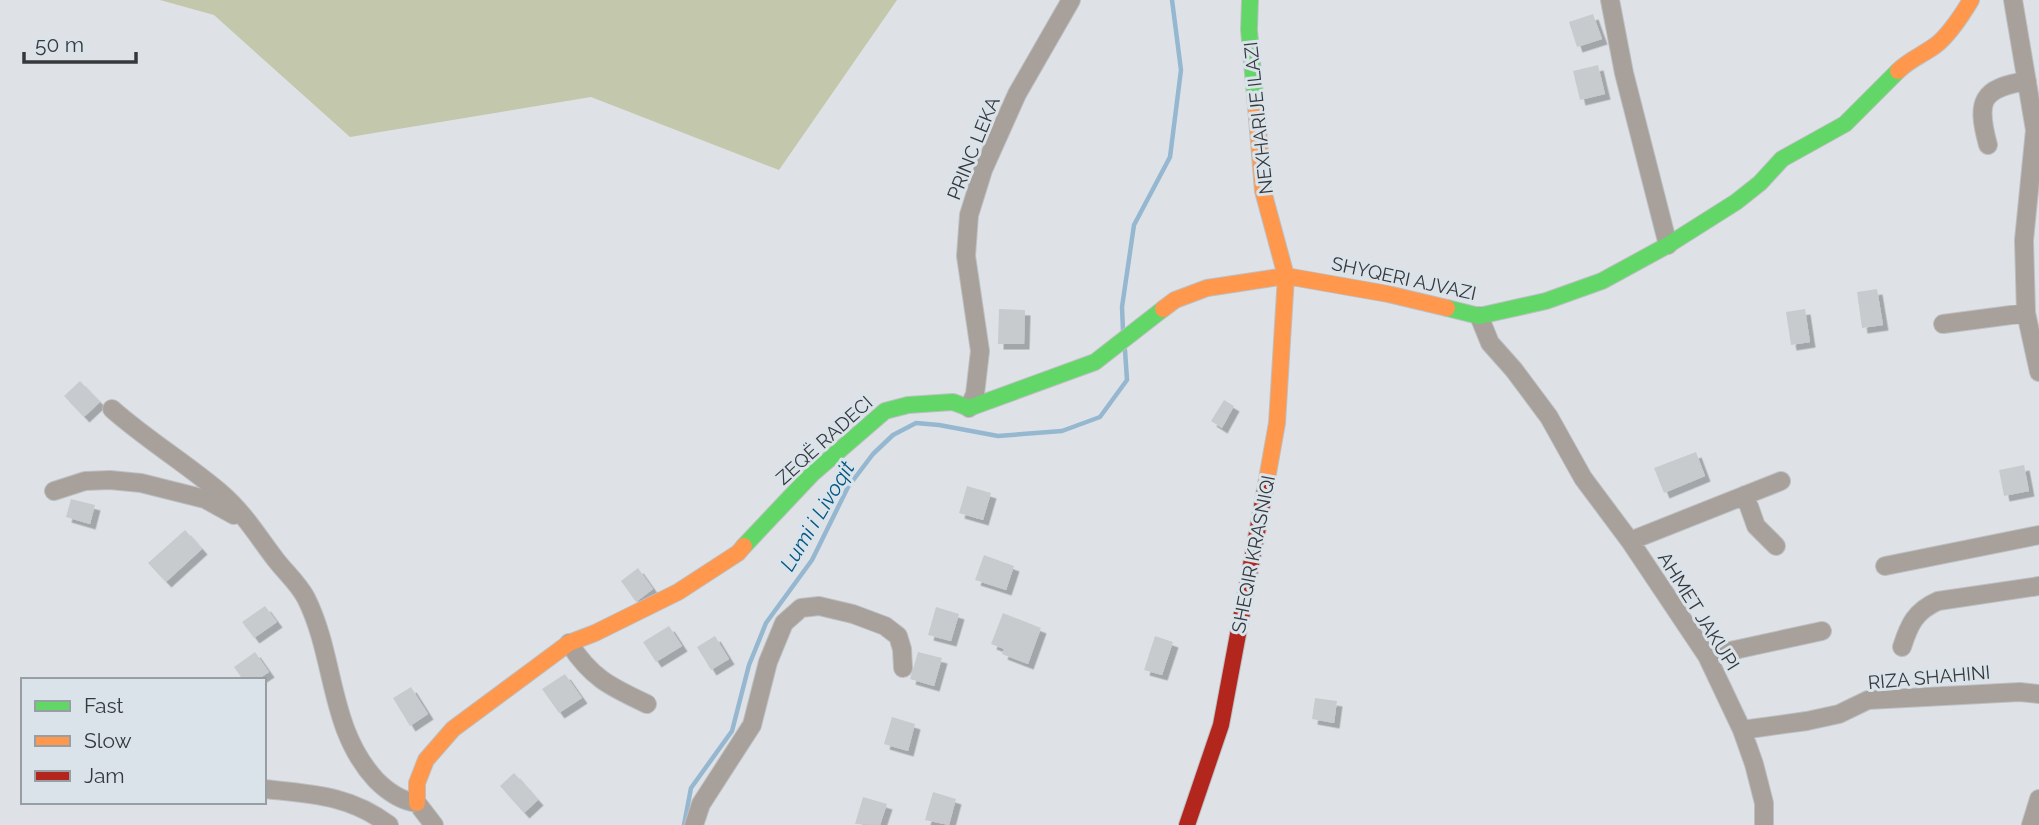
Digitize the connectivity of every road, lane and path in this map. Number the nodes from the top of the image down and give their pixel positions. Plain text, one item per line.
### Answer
1 (1071, 0) edge
2 (1250, 0) edge
3 (1610, 0) edge
4 (1971, 0) edge
5 (2013, 0) edge
6 (2027, 80) junction
7 (1988, 145) dead end
8 (1668, 245) junction
9 (1286, 276) junction
10 (2026, 313) junction
11 (1479, 316) junction
12 (1943, 324) dead end
13 (2039, 372) edge
14 (969, 408) junction
15 (113, 409) dead end
16 (1781, 481) dead end
17 (54, 491) dead end
18 (1745, 495) junction
19 (244, 517) junction
20 (2039, 535) edge
21 (1630, 541) junction
22 (1776, 546) dead end
23 (1885, 566) dead end
24 (2039, 586) edge
25 (1822, 631) dead end
26 (569, 643) junction
27 (1902, 647) dead end
28 (1707, 656) junction
29 (903, 668) dead end
30 (2039, 694) edge
31 (647, 704) dead end
32 (1742, 730) junction
33 (266, 789) edge
34 (2039, 799) edge
35 (417, 803) junction
36 (389, 825) edge
37 (434, 825) edge
38 (694, 825) edge
39 (1187, 825) edge
40 (1764, 825) edge
41 (2031, 825) edge

1 - 14 street, PRINC LEKA
2 - 9 street, NEXHARIJE ILAZI
3 - 8 street
4 - 8 street, SHYQERI AJVAZI
5 - 6 street
6 - 7 street
6 - 10 street
8 - 11 street, SHYQERI AJVAZI
9 - 11 street, SHYQERI AJVAZI
9 - 14 street, ZEQË RADECI
9 - 39 street, SHEQIR KRASNIQI
10 - 12 street
10 - 13 street
11 - 21 street, AHMET JAKUPI
14 - 26 street, ZEQË RADECI
15 - 19 street
16 - 18 street, AHMET JAKUPI
17 - 19 street
18 - 21 street, AHMET JAKUPI
18 - 22 street
19 - 35 street
20 - 23 street
21 - 28 street, AHMET JAKUPI
24 - 27 street
25 - 28 street
26 - 31 street
26 - 35 street, ZEQË RADECI
28 - 32 street, AHMET JAKUPI
29 - 38 street
30 - 32 street, RIZA SHAHINI
32 - 40 street, AHMET JAKUPI
33 - 36 street
34 - 41 street
35 - 37 street

